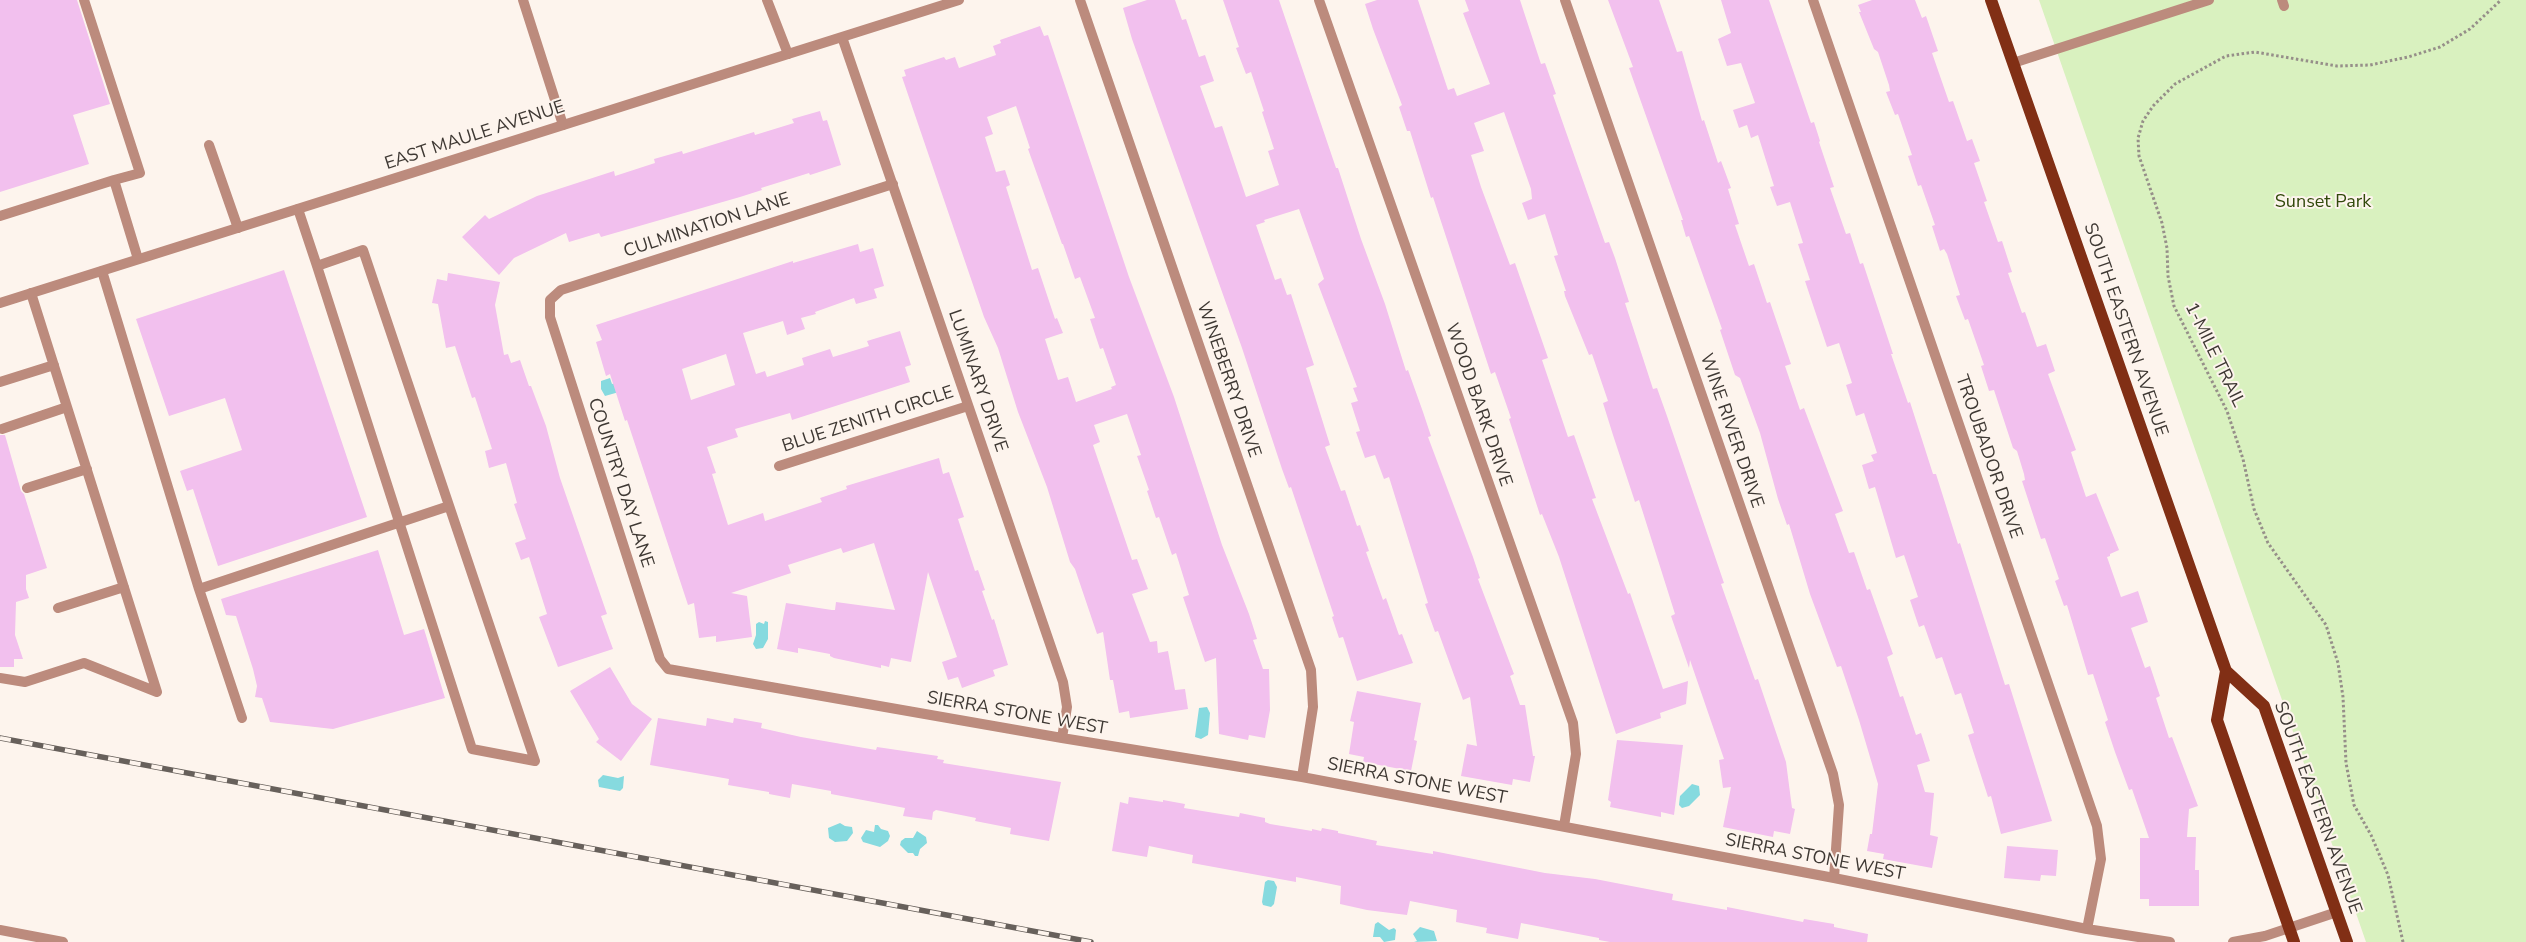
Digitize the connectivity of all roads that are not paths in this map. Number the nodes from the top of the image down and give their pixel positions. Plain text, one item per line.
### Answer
1 (84, 0) edge
2 (524, 0) edge
3 (767, 0) edge
4 (959, 0) edge
5 (1080, 0) edge
6 (1319, 0) edge
7 (1565, 0) edge
8 (1813, 0) edge
9 (1991, 0) edge
10 (2209, 0) edge
11 (842, 37) junction
12 (788, 54) junction
13 (2013, 63) junction
14 (563, 125) junction
15 (209, 145) dead end
16 (114, 180) junction
17 (893, 184) junction
18 (298, 208) junction
19 (0, 216) edge
20 (238, 228) junction
21 (138, 259) junction
22 (317, 266) junction
23 (102, 271) junction
24 (31, 293) junction
25 (0, 303) edge
26 (550, 317) joint
27 (54, 365) junction
28 (0, 382) edge
29 (968, 406) junction
30 (67, 408) junction
31 (2, 429) dead end
32 (778, 466) dead end
33 (87, 469) junction
34 (27, 488) dead end
35 (449, 506) junction
36 (399, 522) junction
37 (124, 586) junction
38 (199, 589) junction
39 (58, 608) dead end
40 (660, 659) joint
41 (2226, 671) junction
42 (0, 678) edge
43 (242, 718) dead end
44 (1062, 738) junction
45 (1302, 776) junction
46 (1564, 826) junction
47 (1834, 878) junction
48 (2337, 912) junction
49 (2289, 928) junction
50 (2087, 929) junction
51 (0, 930) edge
52 (31, 939) edge
53 (63, 942) edge
54 (2170, 942) edge
55 (2233, 942) edge
56 (2294, 942) edge
57 (2347, 942) edge

1 - 16 street
2 - 14 street
3 - 12 street
4 - 11 street, EAST MAULE AVENUE
5 - 45 street, WINEBERRY DRIVE
6 - 46 street, WOOD BARK DRIVE
7 - 47 street, WINE RIVER DRIVE
8 - 50 street, TROUBADOR DRIVE
9 - 13 main road, SOUTH EASTERN AVENUE
10 - 13 street
11 - 12 street, EAST MAULE AVENUE
11 - 17 street, LUMINARY DRIVE
12 - 14 street, EAST MAULE AVENUE
13 - 41 main road, SOUTH EASTERN AVENUE
14 - 18 street, EAST MAULE AVENUE
15 - 20 street
16 - 19 street
16 - 21 street
17 - 26 street, CULMINATION LANE
17 - 29 street, LUMINARY DRIVE
18 - 20 street, EAST MAULE AVENUE
18 - 22 street
20 - 21 street, EAST MAULE AVENUE
21 - 23 street, EAST MAULE AVENUE
22 - 35 street
22 - 36 street
23 - 24 street, EAST MAULE AVENUE
23 - 38 street
24 - 25 street, EAST MAULE AVENUE
24 - 27 street
26 - 40 street, COUNTRY DAY LANE
27 - 28 street
27 - 30 street
29 - 32 street, BLUE ZENITH CIRCLE
29 - 44 street, LUMINARY DRIVE
30 - 31 street
30 - 33 street
33 - 34 street
33 - 37 street
35 - 36 street
35 - 36 street
36 - 38 street
37 - 39 street
37 - 42 street
38 - 43 street
40 - 44 street, SIERRA STONE WEST
41 - 48 main road, SOUTH EASTERN AVENUE
41 - 49 main road, SOUTH EASTERN AVENUE
44 - 45 street, SIERRA STONE WEST
45 - 46 street, SIERRA STONE WEST
46 - 47 street, SIERRA STONE WEST
47 - 50 street, SIERRA STONE WEST
48 - 49 street
48 - 57 main road, SOUTH EASTERN AVENUE
49 - 55 street
49 - 56 main road, SOUTH EASTERN AVENUE
50 - 54 street, SIERRA STONE WEST
51 - 52 street
52 - 53 street

